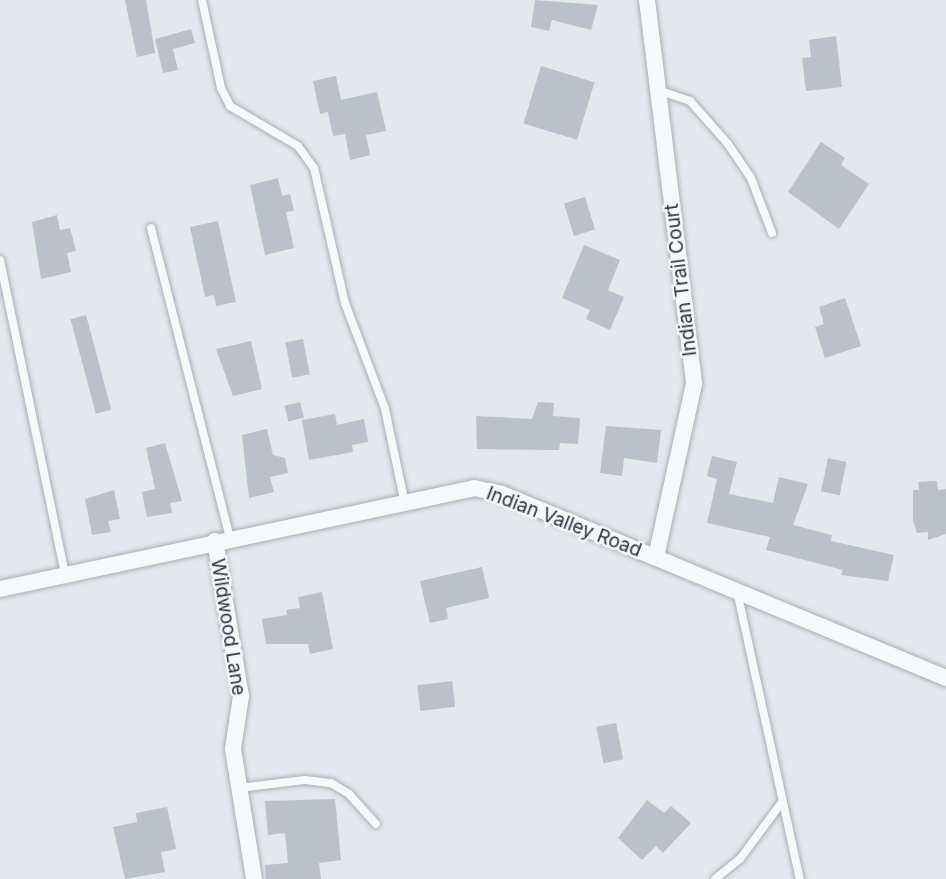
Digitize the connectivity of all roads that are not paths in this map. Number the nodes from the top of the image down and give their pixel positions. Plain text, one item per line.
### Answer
1 (202, 0) edge
2 (647, 0) edge
3 (658, 90) junction
4 (151, 228) dead end
5 (772, 233) dead end
6 (0, 260) edge
7 (404, 499) junction
8 (222, 540) junction
9 (656, 557) junction
10 (65, 575) junction
11 (0, 589) edge
12 (737, 591) junction
13 (946, 678) edge
14 (239, 788) junction
15 (782, 802) junction
16 (376, 824) dead end
17 (254, 879) edge
18 (715, 879) edge
19 (800, 879) edge

1 - 7 lane
2 - 3 street, Indian Trail Court
3 - 5 lane
3 - 9 street, Indian Trail Court
4 - 8 lane
6 - 10 lane
7 - 8 street, Indian Valley Road
7 - 9 street, Indian Valley Road
8 - 10 street, Indian Valley Road
8 - 14 street, Wildwood Lane
9 - 12 street, Indian Valley Road
10 - 11 street, Indian Valley Road
12 - 13 street, Indian Valley Road
12 - 15 lane
14 - 16 lane
14 - 17 street, Wildwood Lane
15 - 18 lane
15 - 19 lane

